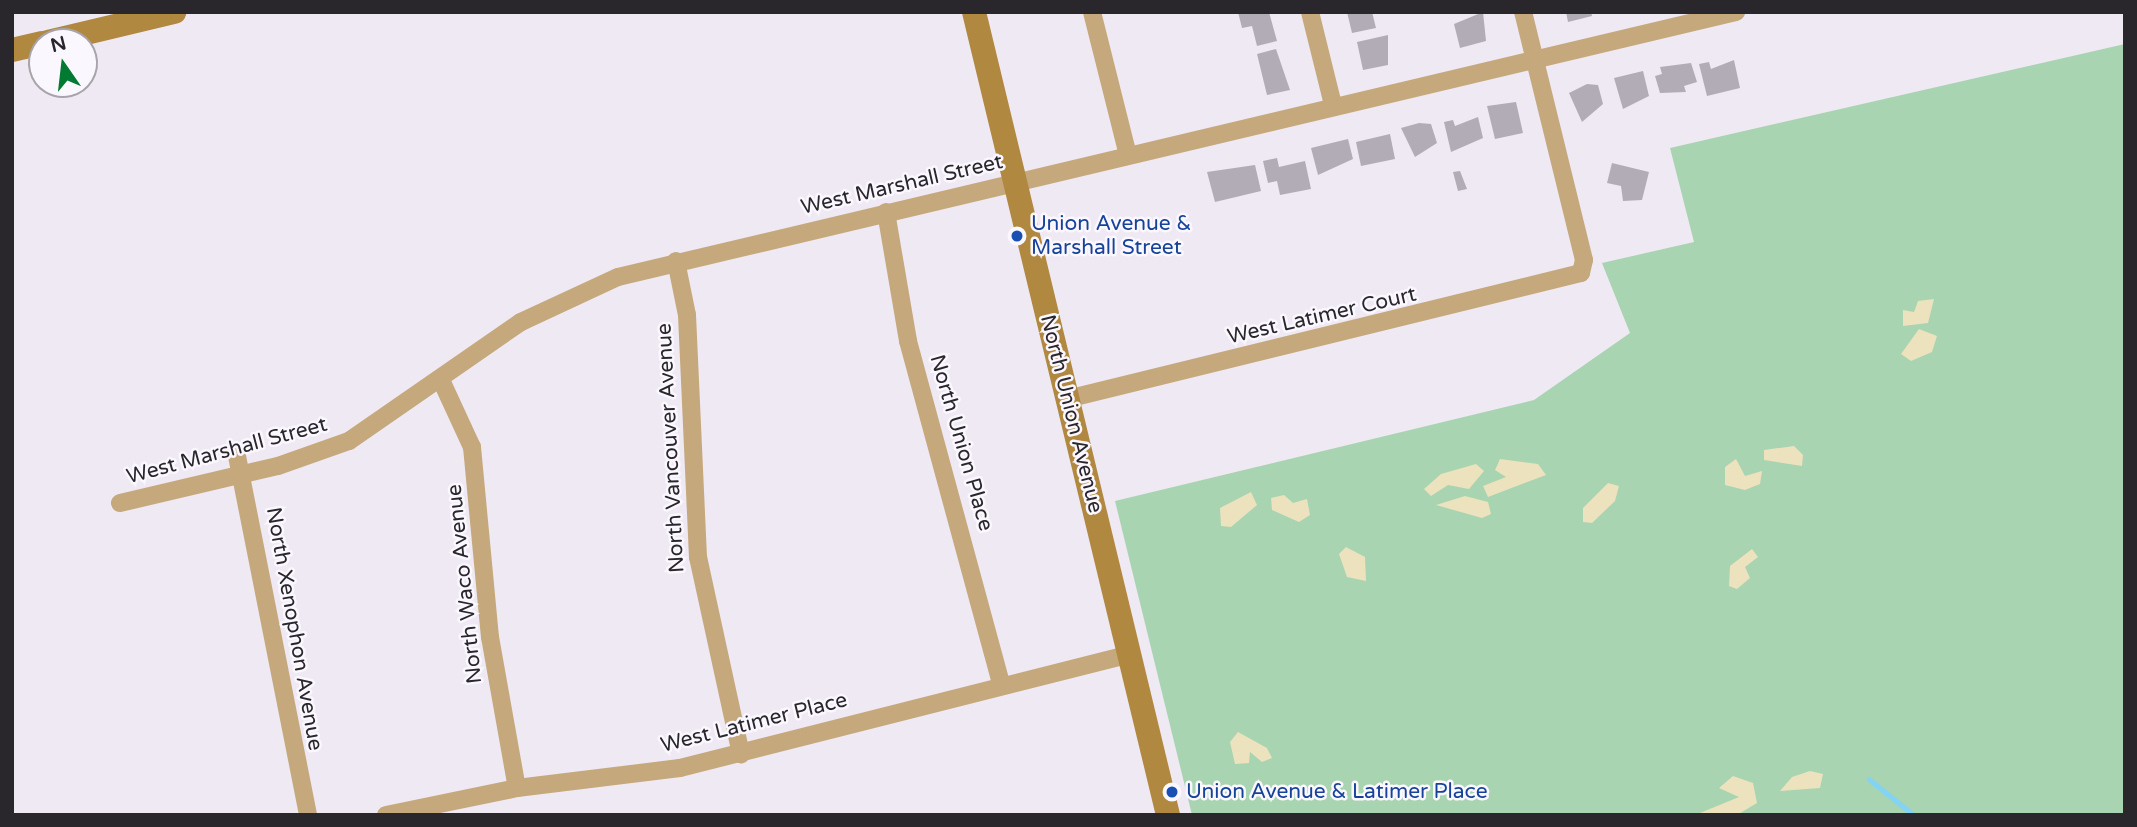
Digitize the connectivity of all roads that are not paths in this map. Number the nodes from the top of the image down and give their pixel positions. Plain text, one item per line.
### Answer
1 (174, 12) edge
2 (974, 12) edge
3 (1092, 12) edge
4 (1310, 12) edge
5 (1523, 12) edge
6 (1736, 12) edge
7 (98, 30) edge
8 (1534, 60) junction
9 (1333, 106) junction
10 (1128, 155) junction
11 (1014, 181) junction
12 (886, 212) junction
13 (676, 261) junction
14 (441, 380) junction
15 (1067, 399) junction
16 (236, 451) dead end
17 (242, 474) junction
18 (120, 503) dead end
19 (1129, 654) junction
20 (1001, 684) junction
21 (741, 754) junction
22 (517, 788) junction
23 (308, 815) edge
24 (386, 815) edge
25 (1168, 815) edge

1 - 7 street
2 - 11 street, North Union Avenue
3 - 10 street
4 - 9 street
5 - 8 street
6 - 8 street, West Marshall Street
8 - 9 street, West Marshall Street
8 - 15 street, West Latimer Court
9 - 10 street, West Marshall Street
10 - 11 street, West Marshall Street
11 - 12 street, West Marshall Street
11 - 15 street, North Union Avenue
12 - 13 street, West Marshall Street
12 - 20 street, North Union Place
13 - 14 street, West Marshall Street
13 - 21 street, North Vancouver Avenue
14 - 17 street, West Marshall Street
14 - 22 street, North Waco Avenue
15 - 19 street, North Union Avenue
16 - 17 street, North Xenophon Avenue
17 - 18 street, West Marshall Street
17 - 23 street, North Xenophon Avenue
19 - 20 street, West Latimer Place
19 - 25 street, North Union Avenue
20 - 21 street, West Latimer Place
21 - 22 street, West Latimer Place
22 - 24 street, West Latimer Place

